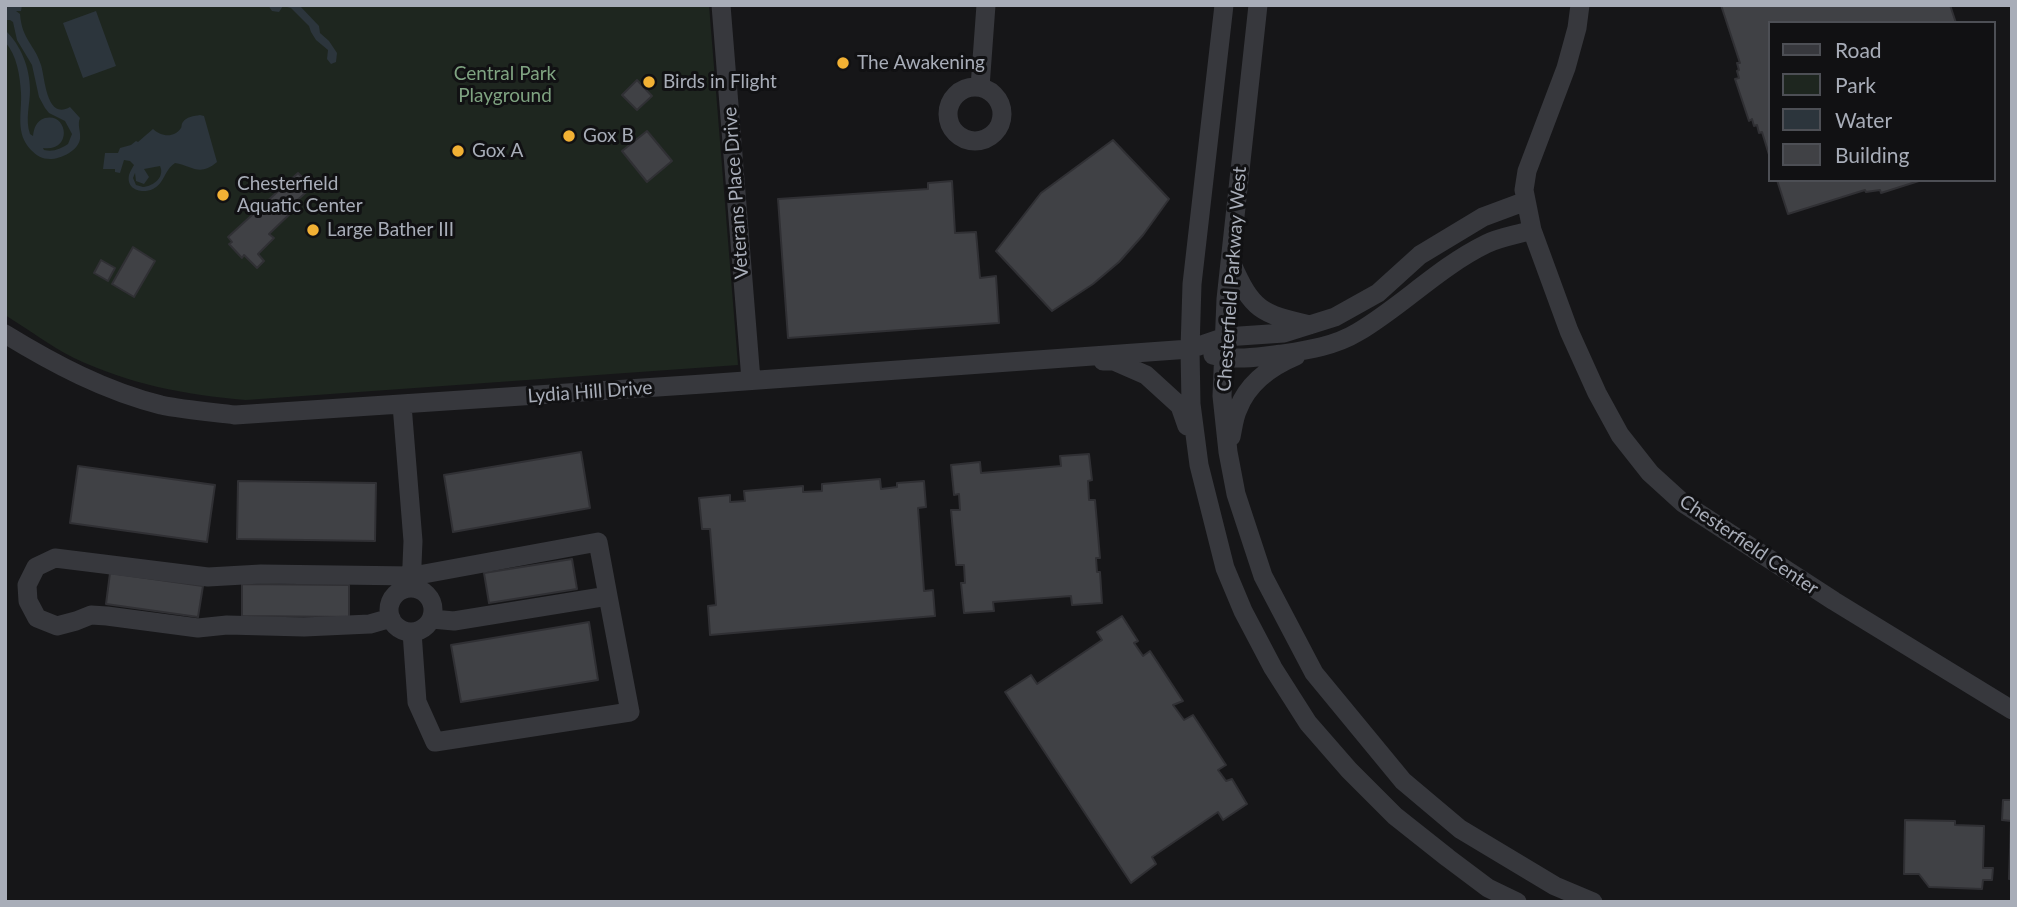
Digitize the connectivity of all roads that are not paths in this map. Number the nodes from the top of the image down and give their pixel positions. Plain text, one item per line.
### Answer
1 (721, 5) edge
2 (986, 5) edge
3 (1224, 5) edge
4 (1258, 5) edge
5 (1580, 5) edge
6 (980, 87) dead end
7 (1526, 201) junction
8 (1532, 230) junction
9 (1230, 260) junction
10 (1311, 325) junction
11 (5, 334) edge
12 (1225, 337) junction
13 (1190, 349) junction
14 (1312, 349) junction
15 (1224, 358) junction
16 (1039, 359) junction
17 (751, 380) junction
18 (402, 405) junction
19 (1228, 452) junction
20 (1198, 460) junction
21 (412, 582) junction
22 (608, 596) junction
23 (391, 618) junction
24 (432, 619) junction
25 (412, 632) junction
26 (2012, 710) edge
27 (1517, 902) edge
28 (1593, 902) edge

1 - 17 street, Veterans Place Drive
2 - 6 street
3 - 13 street, Chesterfield Parkway West
4 - 9 street, Chesterfield Parkway West
5 - 7 street, Chesterfield Center
7 - 8 street, Chesterfield Center
7 - 10 street
8 - 14 street
8 - 26 street, Chesterfield Center
9 - 10 street
9 - 12 street, Chesterfield Parkway West
10 - 12 street
11 - 18 street, Lydia Hill Drive
12 - 13 street
12 - 15 street, Chesterfield Parkway West
13 - 15 street
13 - 16 street, Lydia Hill Drive
13 - 20 street, Chesterfield Parkway West
14 - 15 street
14 - 19 street
15 - 19 street, Chesterfield Parkway West
16 - 17 street, Lydia Hill Drive
16 - 20 street
17 - 18 street, Lydia Hill Drive
18 - 21 street
19 - 28 street, Chesterfield Parkway West
20 - 27 street, Chesterfield Parkway West
21 - 22 street
21 - 23 street
21 - 23 street
21 - 24 street
22 - 24 street
22 - 25 street
23 - 25 street
24 - 25 street

